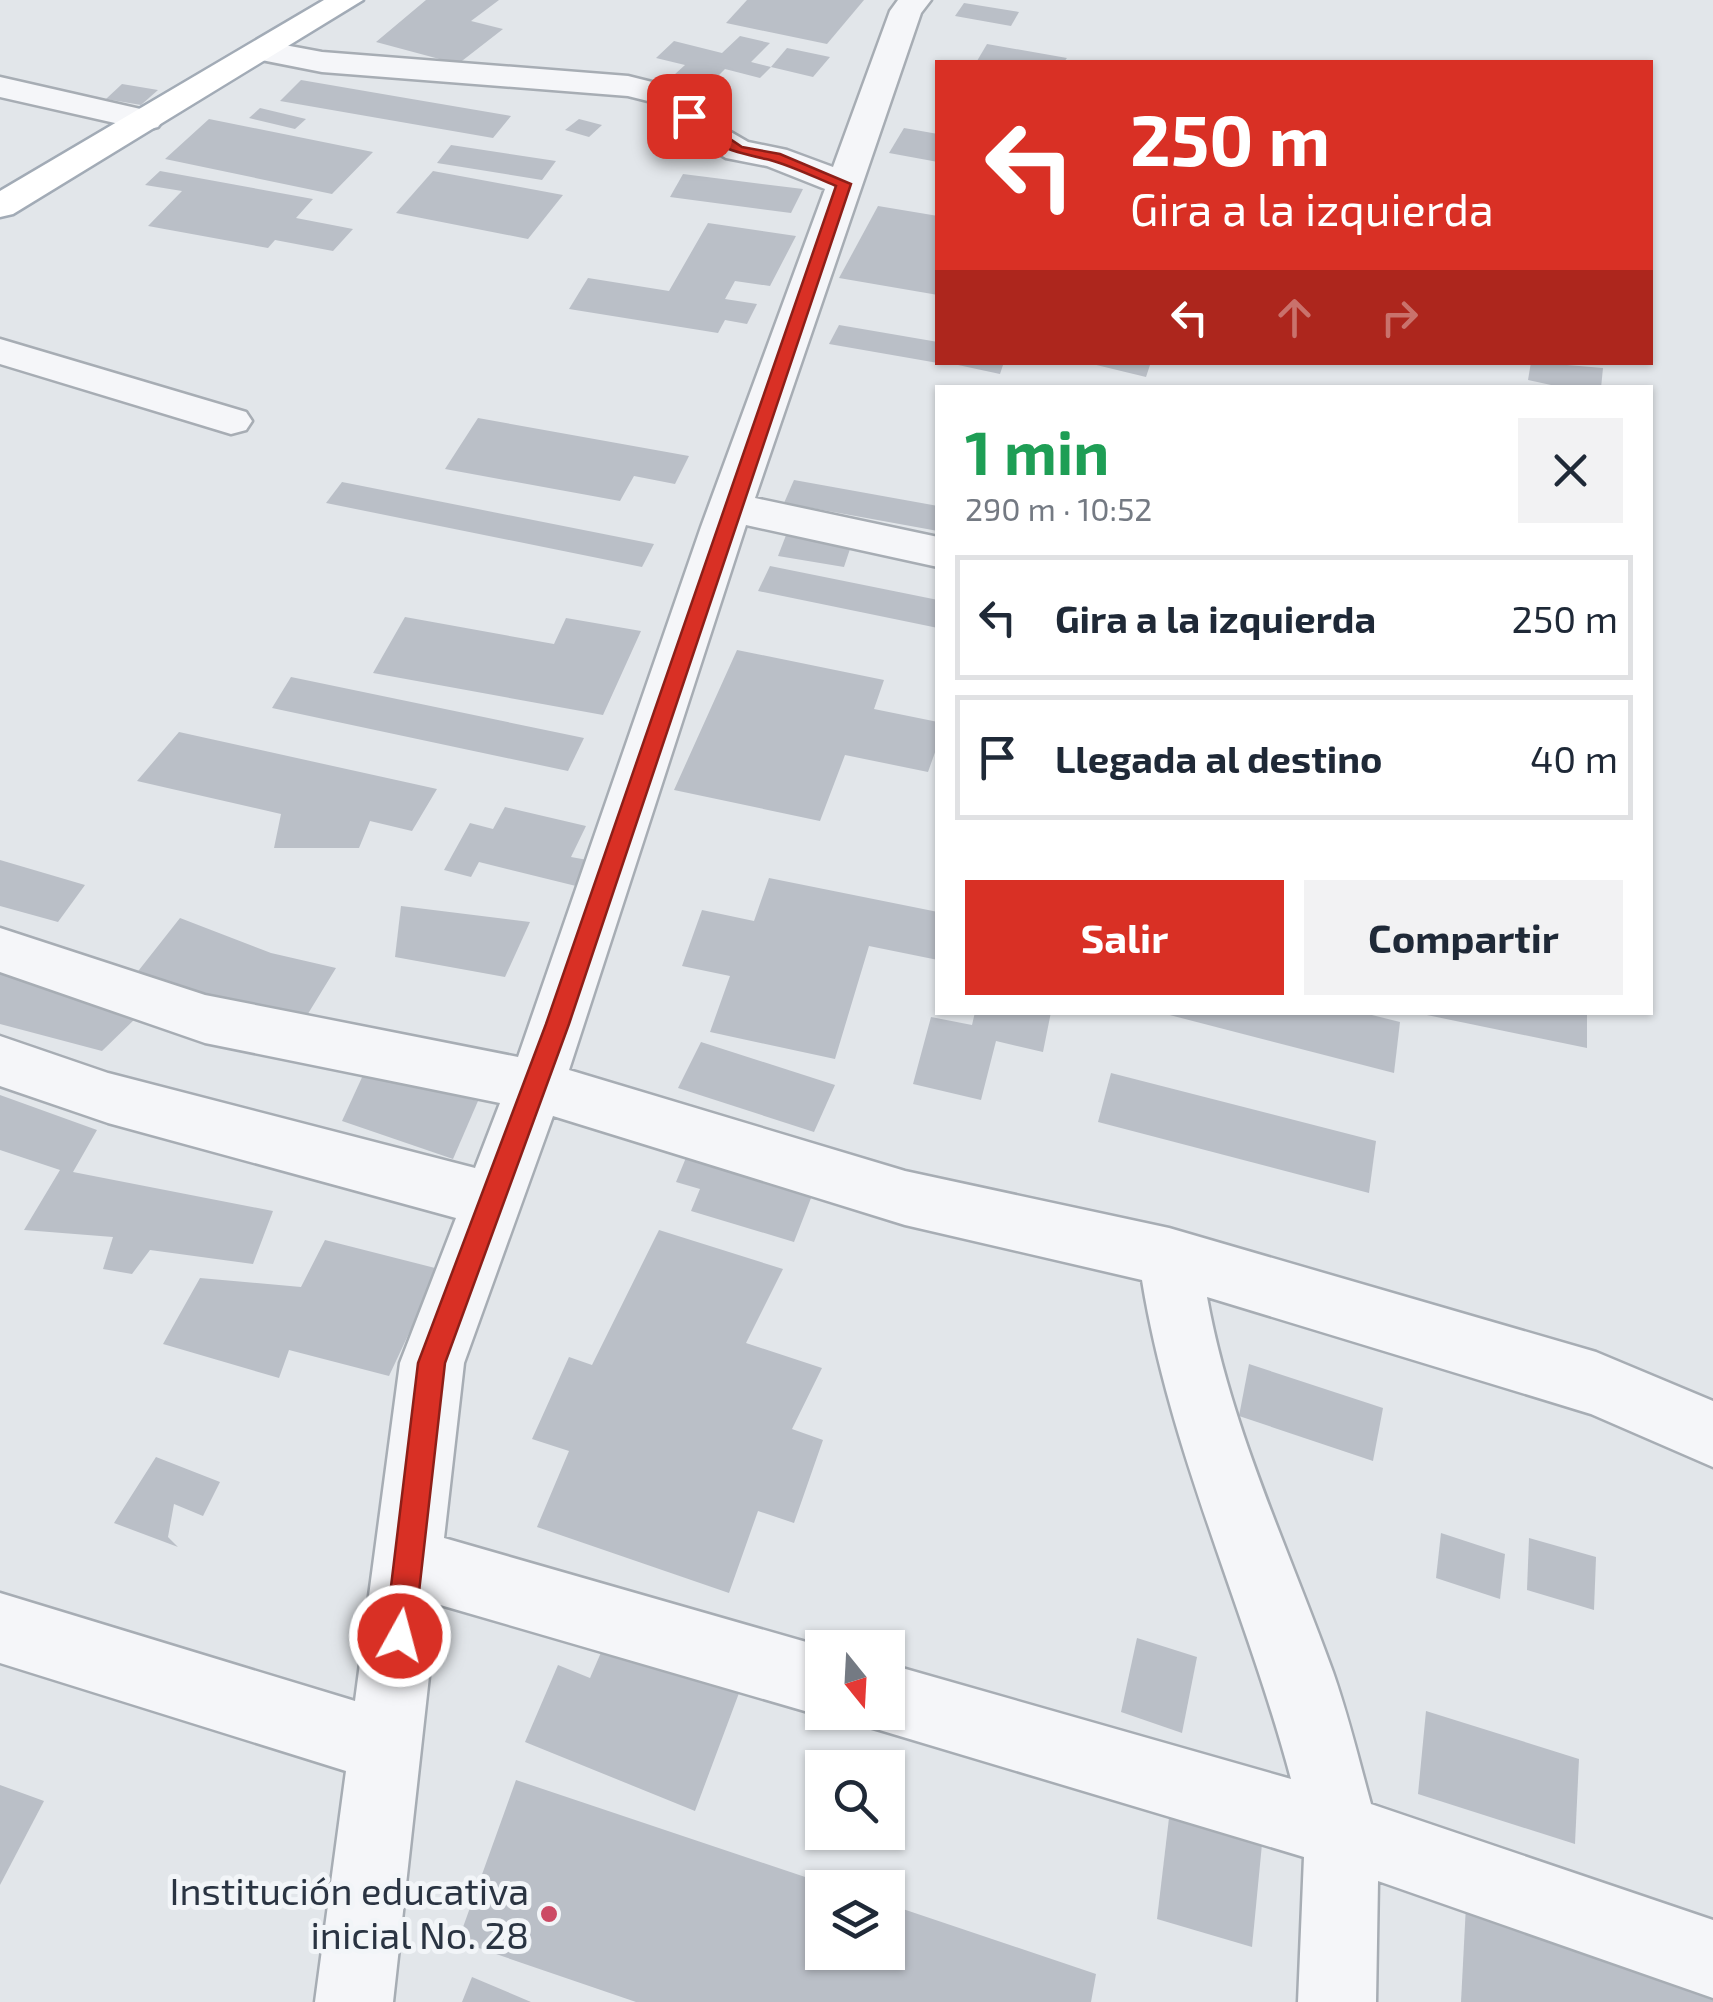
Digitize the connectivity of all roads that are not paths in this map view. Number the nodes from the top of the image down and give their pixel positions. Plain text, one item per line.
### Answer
1 (347, 0) edge
2 (915, 0) edge
3 (262, 51) junction
4 (0, 87) edge
5 (146, 120) junction
6 (844, 184) junction
7 (0, 206) edge
8 (0, 351) edge
9 (231, 421) dead end
10 (730, 507) junction
11 (935, 551) edge
12 (0, 950) edge
13 (0, 1061) edge
14 (535, 1085) junction
15 (492, 1200) junction
16 (1170, 1258) junction
17 (1713, 1434) edge
18 (408, 1562) junction
19 (0, 1628) edge
20 (805, 1676) edge
21 (905, 1705) edge
22 (386, 1747) junction
23 (1342, 1831) junction
24 (1713, 1959) edge
25 (354, 2002) edge
26 (1337, 2002) edge

1 - 3 main road
2 - 6 street
3 - 5 main road
3 - 6 street
4 - 5 street
5 - 7 main road
6 - 10 street
8 - 9 street
10 - 11 street
10 - 14 street
12 - 14 street
13 - 15 street
14 - 15 street
14 - 16 street
15 - 18 street
16 - 17 street
16 - 23 street
18 - 20 street
18 - 22 street
19 - 22 street
21 - 23 street
22 - 25 street
23 - 24 street
23 - 26 street

